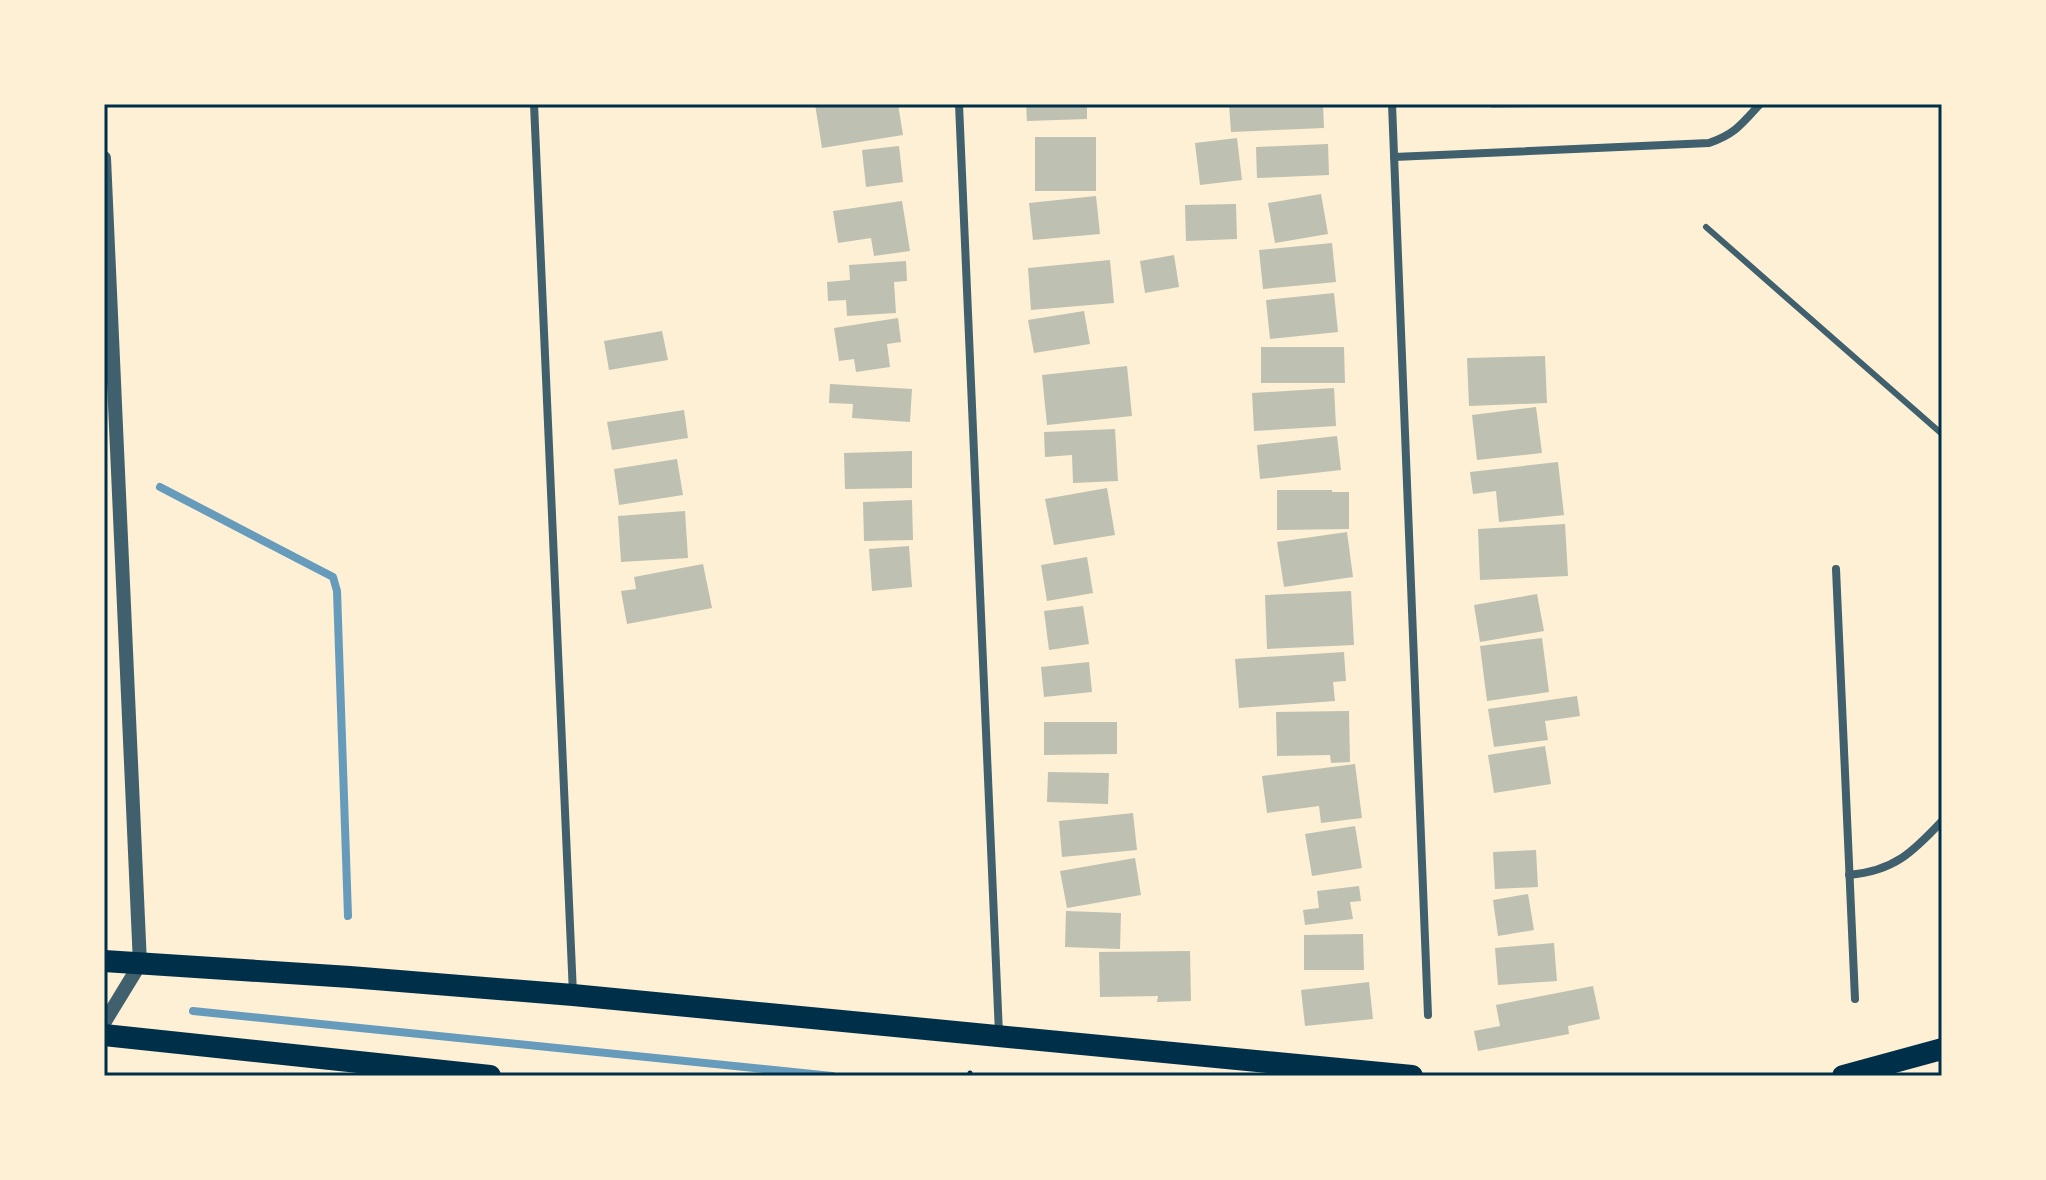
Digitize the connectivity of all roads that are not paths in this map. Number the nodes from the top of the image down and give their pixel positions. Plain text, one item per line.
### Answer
1 (534, 104) edge
2 (959, 104) edge
3 (1392, 104) edge
4 (1760, 104) edge
5 (1394, 157) junction
6 (104, 158) edge
7 (1706, 227) dead end
8 (1942, 434) edge
9 (1836, 569) dead end
10 (1942, 821) edge
11 (1849, 875) junction
12 (104, 961) edge
13 (140, 964) junction
14 (573, 995) junction
15 (1855, 999) dead end
16 (1428, 1015) dead end
17 (104, 1023) edge
18 (104, 1035) edge
19 (999, 1036) junction
20 (1942, 1049) edge
21 (490, 1076) edge
22 (1412, 1076) edge
23 (1843, 1076) edge

1 - 14 street
2 - 19 street
3 - 5 street
4 - 5 street
5 - 16 street
6 - 13 street
7 - 8 lane
9 - 11 street
10 - 11 street
11 - 15 street
12 - 13 highway
13 - 14 highway
13 - 17 street
14 - 19 highway
18 - 21 highway
19 - 22 highway
20 - 23 highway

